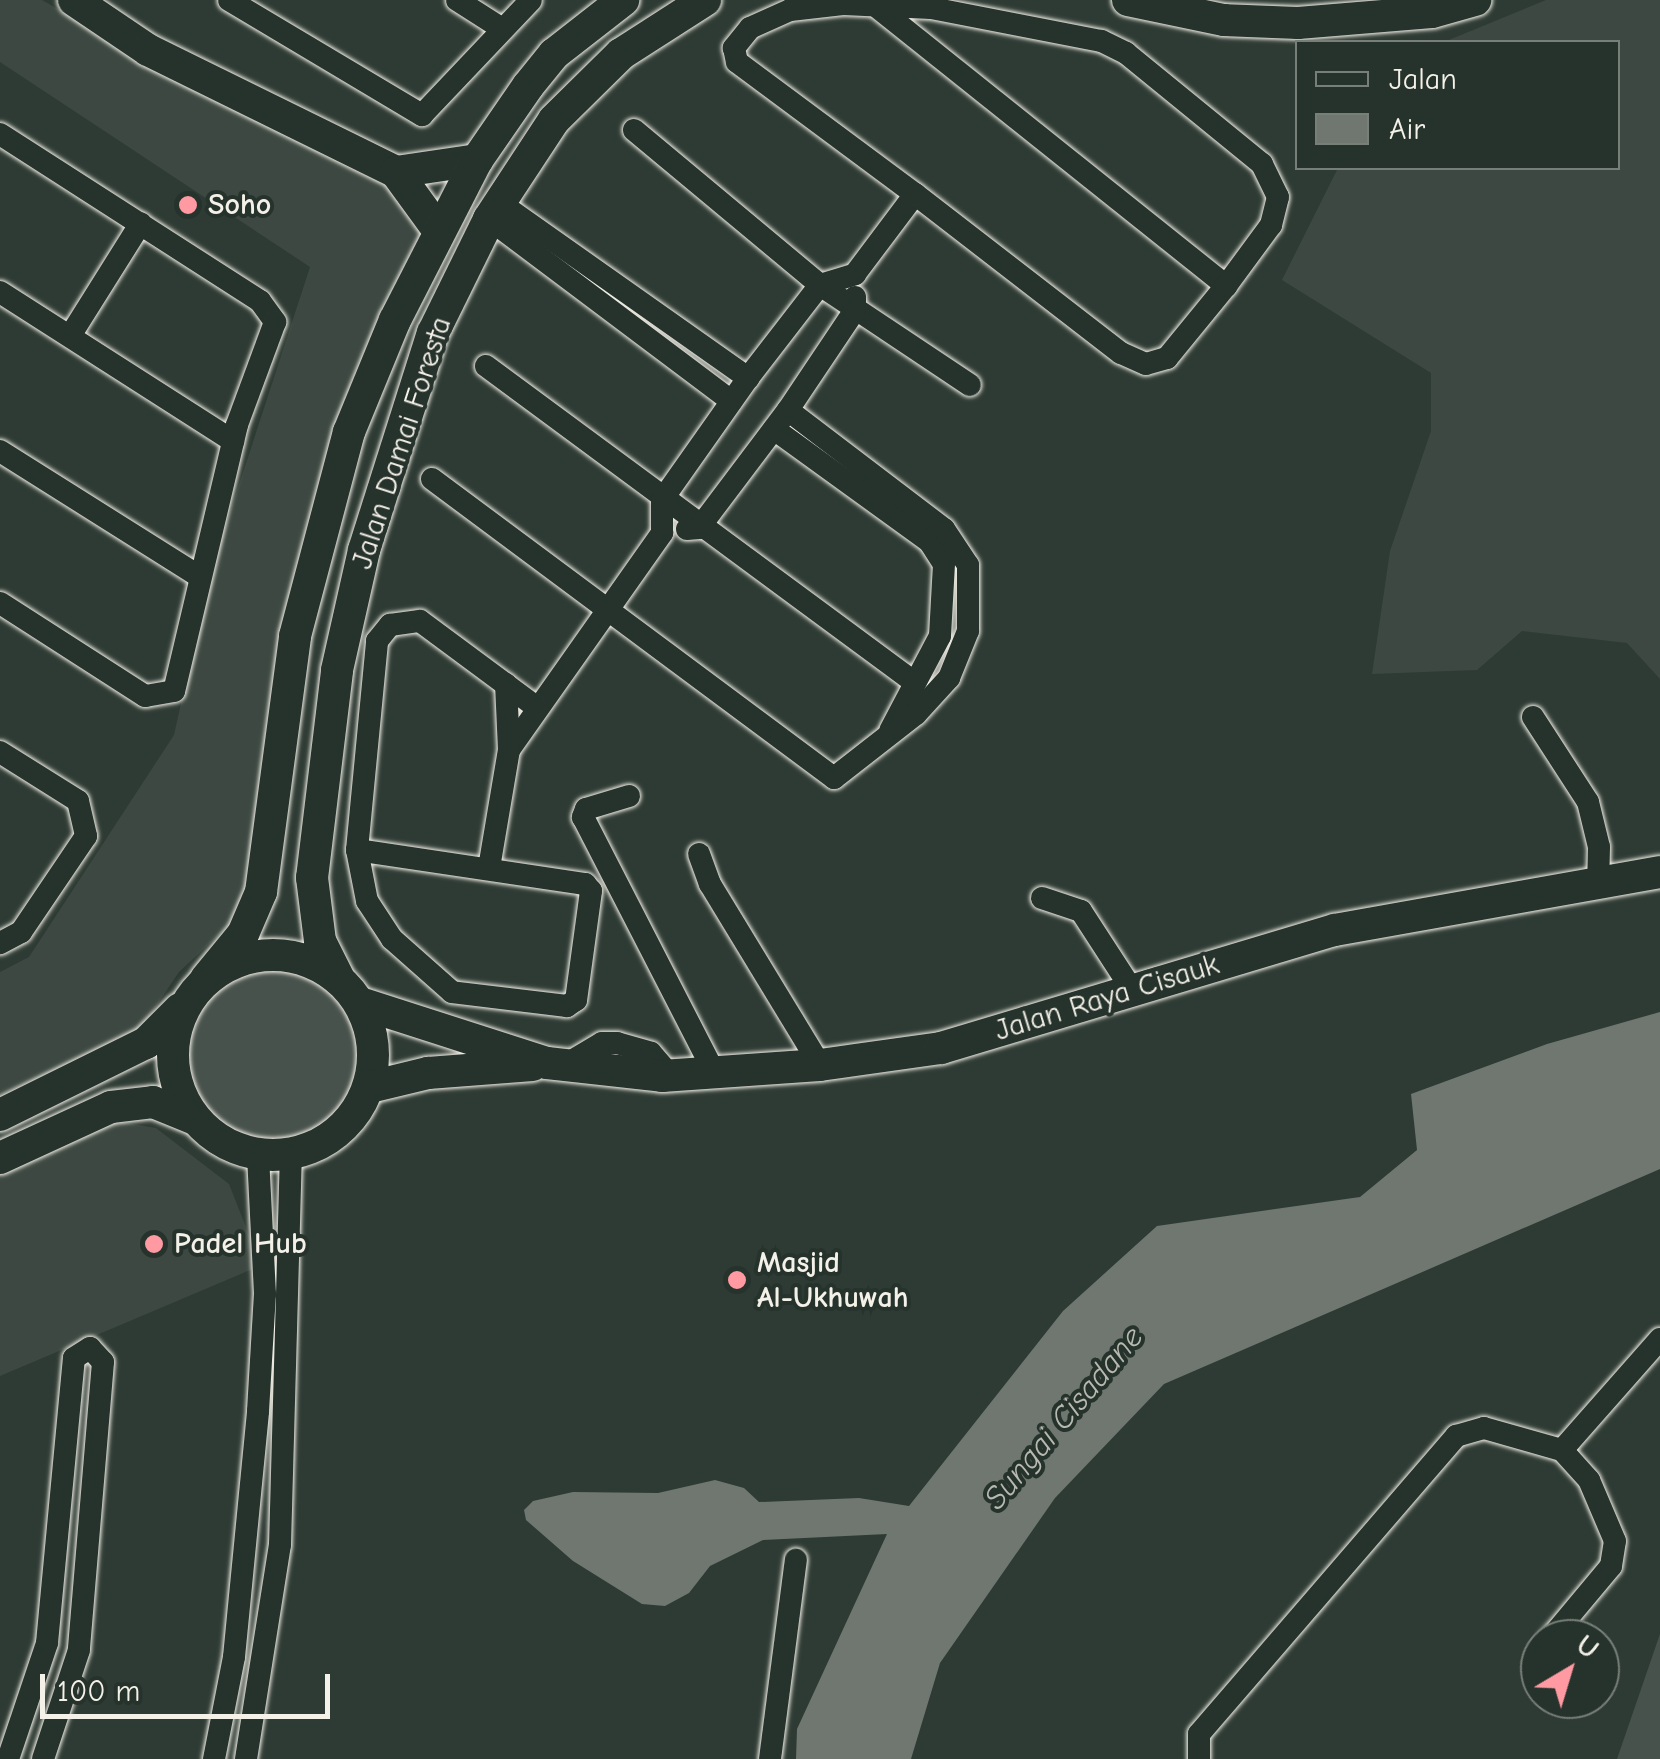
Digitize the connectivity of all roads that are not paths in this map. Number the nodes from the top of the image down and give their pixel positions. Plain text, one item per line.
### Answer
1 (74, 0) edge
2 (228, 0) edge
3 (457, 0) edge
4 (531, 0) edge
5 (623, 0) edge
6 (637, 0) edge
7 (705, 0) edge
8 (1128, 0) edge
9 (1476, 0) edge
10 (876, 7) junction
11 (501, 28) junction
12 (658, 28) junction
13 (634, 130) dead end
14 (0, 134) edge
15 (477, 160) junction
16 (396, 172) junction
17 (915, 194) junction
18 (495, 211) junction
19 (140, 223) junction
20 (440, 231) junction
21 (544, 246) junction
22 (854, 274) junction
23 (820, 285) junction
24 (1226, 286) junction
25 (0, 292) edge
26 (855, 310) junction
27 (395, 320) junction
28 (433, 333) junction
29 (70, 336) junction
30 (486, 366) dead end
31 (748, 378) junction
32 (970, 385) dead end
33 (731, 401) junction
34 (781, 419) junction
35 (233, 441) junction
36 (0, 451) edge
37 (432, 479) dead end
38 (662, 500) junction
39 (699, 528) junction
40 (662, 533) junction
41 (936, 535) junction
42 (200, 577) junction
43 (0, 603) edge
44 (611, 610) junction
45 (914, 682) junction
46 (506, 684) junction
47 (536, 706) junction
48 (1533, 717) dead end
49 (890, 731) junction
50 (509, 750) junction
51 (0, 752) edge
52 (629, 796) dead end
53 (357, 850) junction
54 (699, 854) dead end
55 (489, 868) junction
56 (1660, 872) edge
57 (1598, 887) junction
58 (1042, 898) dead end
59 (0, 919) edge
60 (10, 938) edge
61 (195, 991) junction
62 (350, 991) junction
63 (1133, 991) junction
64 (556, 1064) junction
65 (820, 1065) junction
66 (715, 1074) junction
67 (370, 1087) junction
68 (0, 1115) edge
69 (195, 1119) junction
70 (274, 1155) junction
71 (0, 1158) edge
72 (1660, 1338) edge
73 (1562, 1450) junction
74 (796, 1560) dead end
75 (1567, 1619) edge
76 (47, 1643) junction
77 (79, 1650) junction
78 (234, 1657) junction
79 (265, 1660) junction
80 (8, 1759) edge
81 (43, 1759) edge
82 (214, 1759) edge
83 (246, 1759) edge
84 (770, 1759) edge
85 (1199, 1759) edge

1 - 16 main road
2 - 11 street
3 - 11 street
4 - 11 street
5 - 15 main road, Jalan Damai Foresta
6 - 12 main road
7 - 12 main road, Jalan Damai Foresta
8 - 9 main road
10 - 17 street
10 - 24 street
10 - 24 street
12 - 18 main road, Jalan Damai Foresta
13 - 23 street
14 - 19 street
15 - 16 main road
15 - 20 main road, Jalan Damai Foresta
16 - 20 main road
17 - 22 street
17 - 24 street
18 - 21 street
18 - 28 main road, Jalan Damai Foresta
19 - 29 street
19 - 35 street
20 - 27 main road, Jalan Damai Foresta
21 - 31 street
21 - 33 street
22 - 23 street
22 - 26 street
23 - 26 street
23 - 31 street
25 - 29 street
26 - 32 street
26 - 34 street
27 - 28 main road
27 - 61 main road, Jalan Damai Foresta
28 - 62 main road, Jalan Damai Foresta
29 - 35 street
30 - 38 street
31 - 33 street
33 - 38 street
34 - 39 street
34 - 41 street
35 - 42 street
36 - 42 street
37 - 44 street
38 - 39 street
38 - 40 street
39 - 40 street
39 - 45 street
40 - 44 street
41 - 45 street
41 - 49 street
42 - 43 street
44 - 47 street
44 - 49 street
45 - 49 street
46 - 47 street
46 - 50 street
46 - 53 street
47 - 50 street
48 - 57 street
50 - 55 street
51 - 60 street
52 - 66 street
53 - 55 street
53 - 55 street
54 - 65 street
56 - 57 main road, Jalan Raya Cisauk
57 - 63 main road, Jalan Raya Cisauk
58 - 63 street
59 - 60 street
61 - 62 main road
61 - 68 main road
61 - 69 main road
62 - 64 main road, Jalan Raya Cisauk
62 - 67 main road
63 - 65 main road, Jalan Raya Cisauk
64 - 66 main road, Jalan Raya Cisauk
64 - 67 main road, Jalan Raya Cisauk
65 - 66 main road, Jalan Raya Cisauk
67 - 70 main road
69 - 70 main road
69 - 71 main road
70 - 78 street
70 - 79 street
72 - 73 street
73 - 75 street
73 - 85 street
74 - 84 street
76 - 77 street
76 - 77 street
76 - 80 street
77 - 81 street
78 - 79 street
78 - 82 street
79 - 83 street

